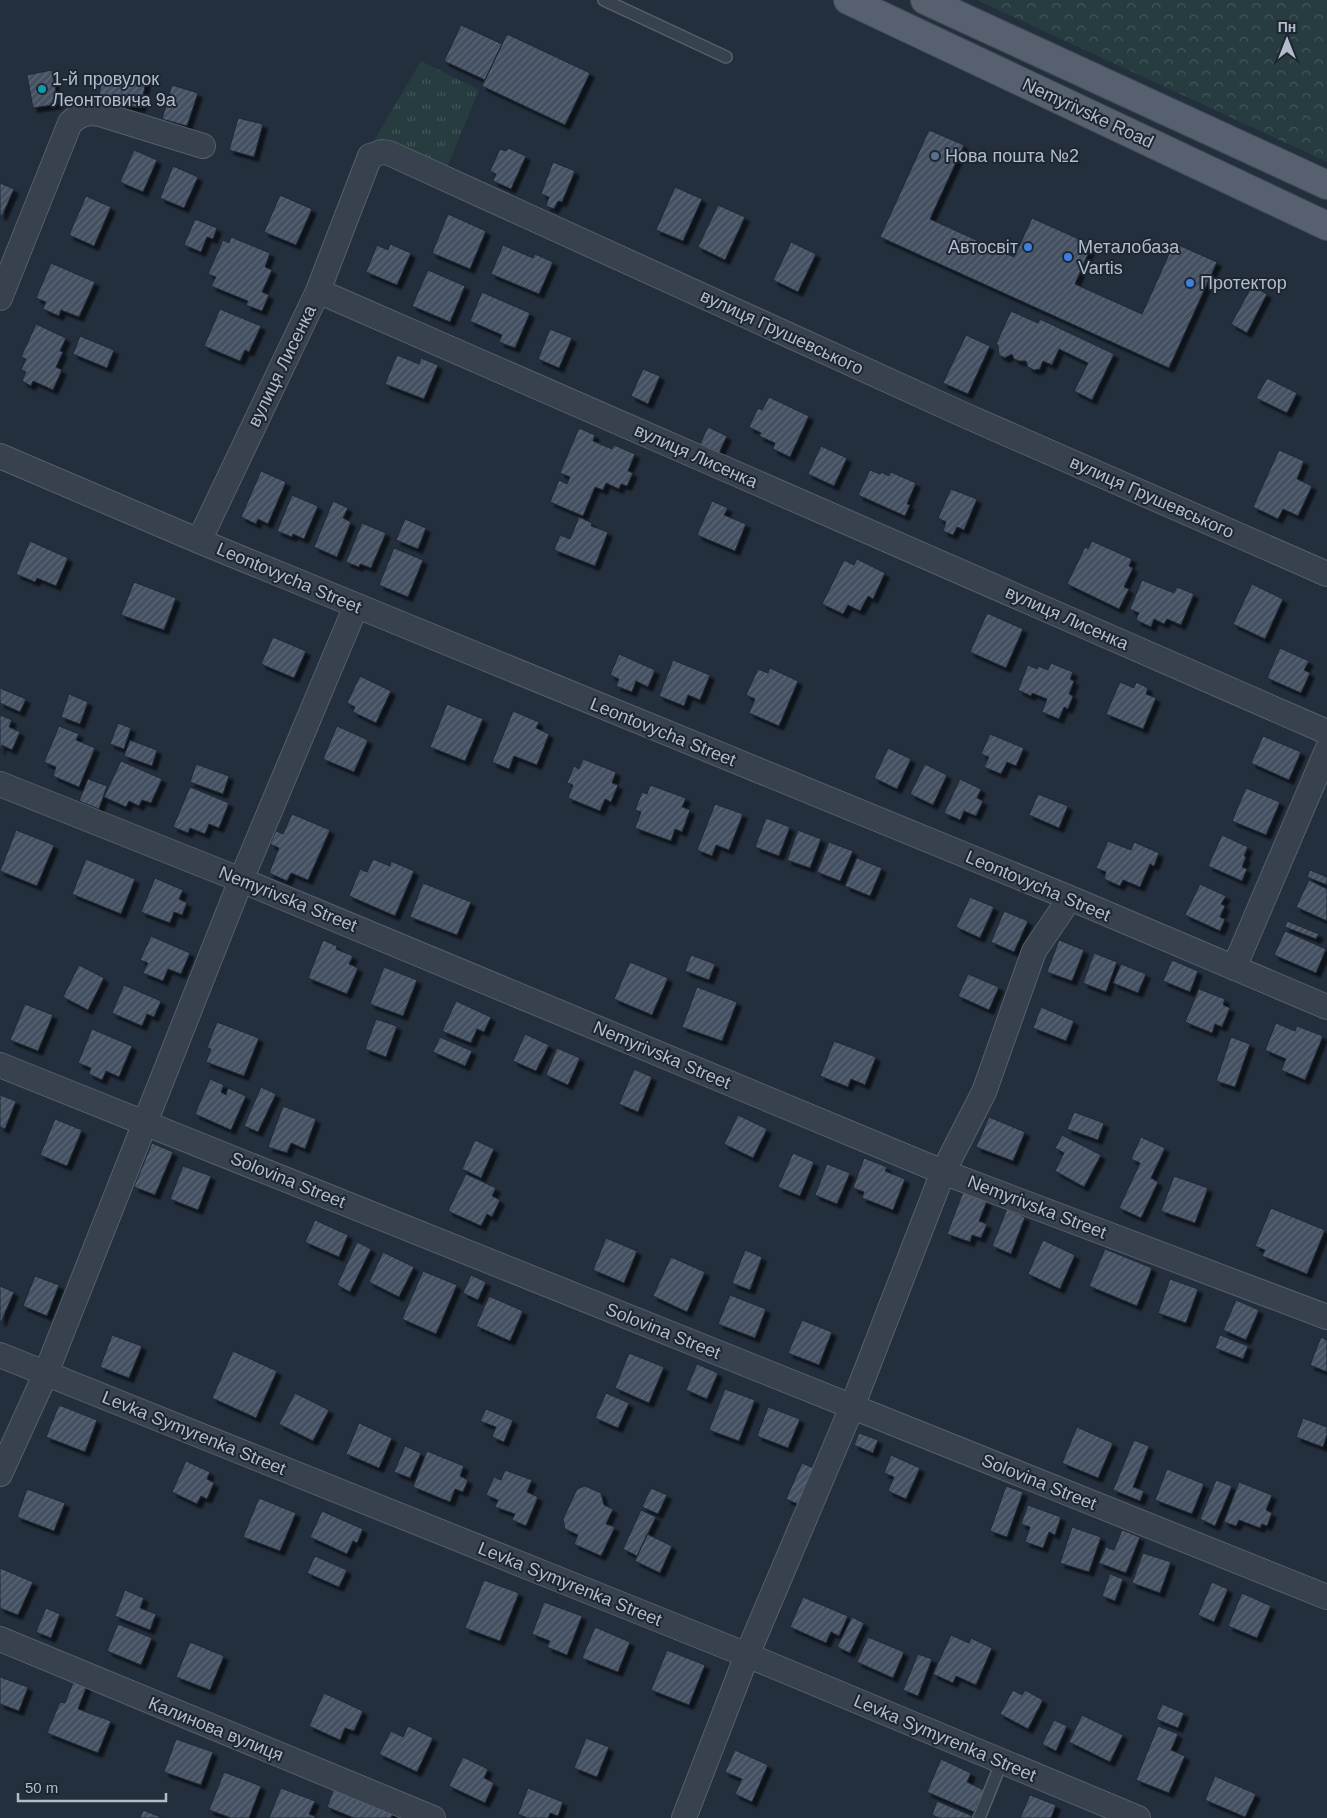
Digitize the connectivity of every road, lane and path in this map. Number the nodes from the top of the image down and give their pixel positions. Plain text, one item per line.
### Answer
1 (604, 0) edge
2 (848, 0) edge
3 (925, 0) edge
4 (726, 57) dead end
5 (203, 146) dead end
6 (1327, 185) edge
7 (1327, 226) edge
8 (318, 291) junction
9 (0, 298) edge
10 (0, 456) edge
11 (199, 541) junction
12 (1327, 574) edge
13 (356, 606) junction
14 (1327, 732) edge
15 (1327, 750) edge
16 (0, 784) edge
17 (241, 880) junction
18 (1070, 898) junction
19 (1234, 968) junction
20 (1327, 1007) edge
21 (0, 1064) edge
22 (145, 1123) junction
23 (943, 1172) junction
24 (1327, 1317) edge
25 (0, 1355) edge
26 (46, 1373) junction
27 (852, 1407) junction
28 (0, 1474) edge
29 (1327, 1597) edge
30 (0, 1639) edge
31 (747, 1655) junction
32 (1002, 1761) junction
33 (433, 1818) edge
34 (684, 1818) edge
35 (979, 1818) edge
36 (1138, 1818) edge

1 - 4 lane
2 - 7 main road, Nemyrivske Road
3 - 6 main road, Nemyrivske Road
5 - 9 street
8 - 11 street, вулиця Лисенка
8 - 12 street, вулиця Грушевського
8 - 14 street, вулиця Лисенка
10 - 11 street, Leontovycha Street
11 - 13 street, Leontovycha Street
13 - 17 street
13 - 18 street, Leontovycha Street
15 - 19 street
16 - 17 street, Nemyrivska Street
17 - 22 street
17 - 23 street, Nemyrivska Street
18 - 19 street, Leontovycha Street
18 - 23 street
19 - 20 street, Leontovycha Street
21 - 22 street, Solovina Street
22 - 26 street
22 - 27 street, Solovina Street
23 - 24 street, Nemyrivska Street
23 - 27 street
25 - 26 street, Levka Symyrenka Street
26 - 28 street
26 - 31 street, Levka Symyrenka Street
27 - 29 street, Solovina Street
27 - 31 street
30 - 33 street, Калинова вулиця
31 - 32 street, Levka Symyrenka Street
31 - 34 street
32 - 35 lane
32 - 36 street, Levka Symyrenka Street

